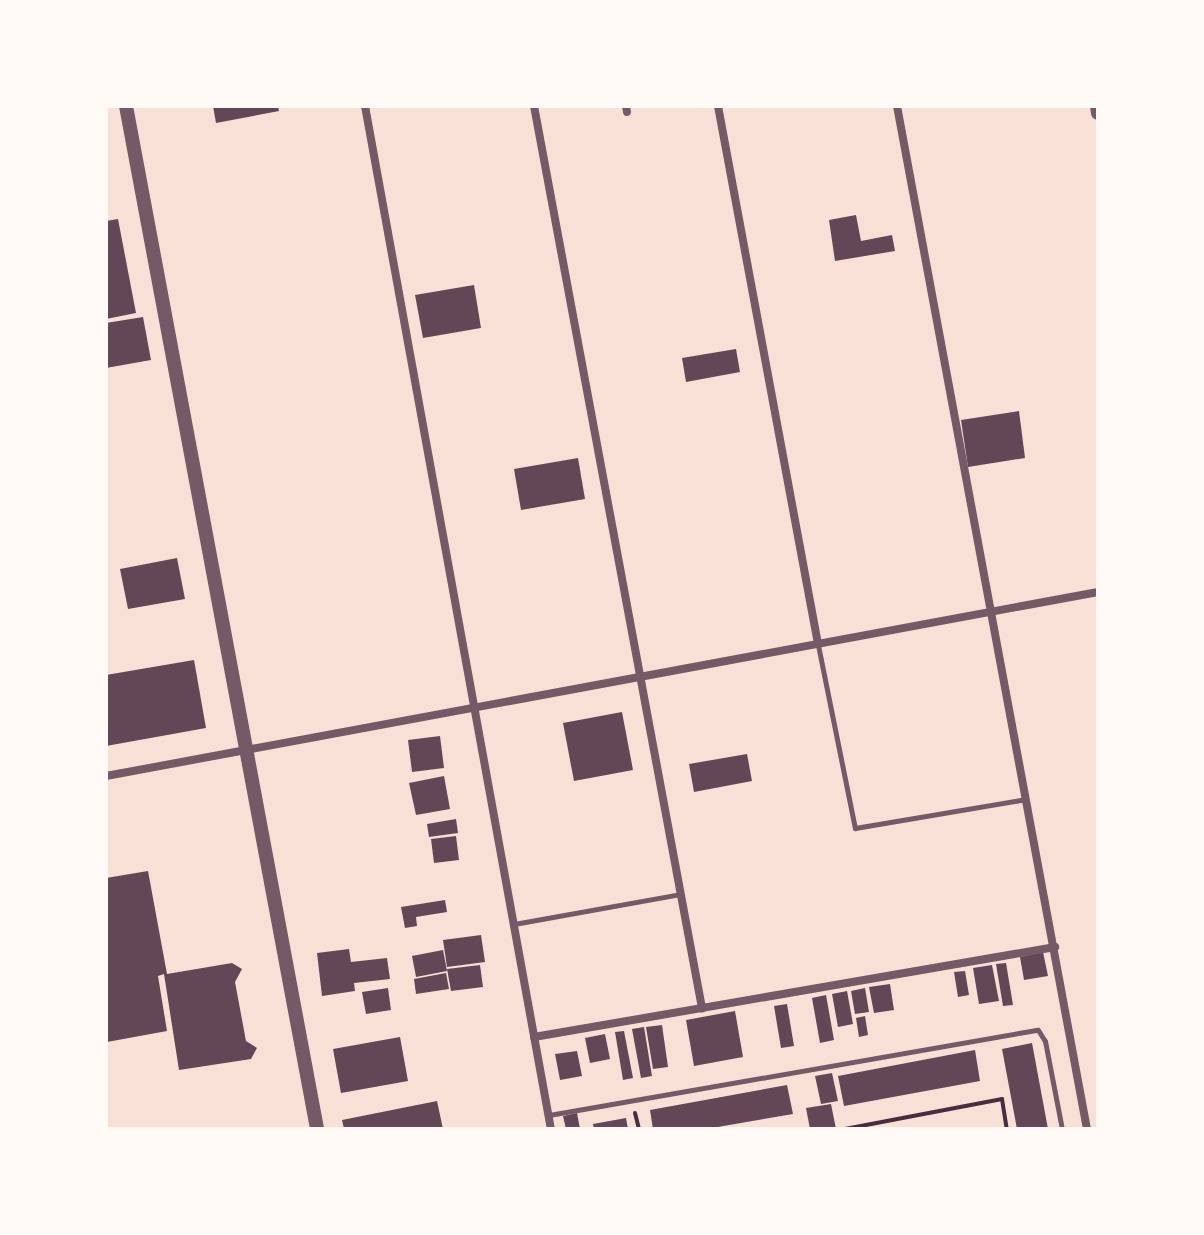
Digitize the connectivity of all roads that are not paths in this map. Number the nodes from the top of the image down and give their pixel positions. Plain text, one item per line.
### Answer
1 (126, 106) edge
2 (365, 106) edge
3 (534, 106) edge
4 (718, 106) edge
5 (897, 106) edge
6 (1097, 106) edge
7 (1098, 113) edge
8 (1098, 592) edge
9 (993, 612) junction
10 (818, 644) junction
11 (641, 677) junction
12 (474, 708) junction
13 (246, 750) junction
14 (106, 776) edge
15 (1027, 799) junction
16 (681, 894) junction
17 (514, 924) junction
18 (1055, 947) junction
19 (702, 1008) junction
20 (534, 1037) junction
21 (549, 1115) junction
22 (317, 1129) edge
23 (551, 1129) edge
24 (1062, 1129) edge
25 (1087, 1129) edge

1 - 13 street
2 - 12 street
3 - 11 street
4 - 10 street
5 - 9 street
6 - 7 street
8 - 9 street
9 - 10 street
9 - 15 street
10 - 11 street
10 - 15 lane
11 - 12 street
11 - 16 street
12 - 13 street
12 - 17 street
13 - 14 street
13 - 22 street
15 - 18 street
16 - 17 lane
16 - 19 street
17 - 20 street
18 - 19 street
18 - 25 street
19 - 20 street
20 - 21 street
21 - 23 street
21 - 24 lane

